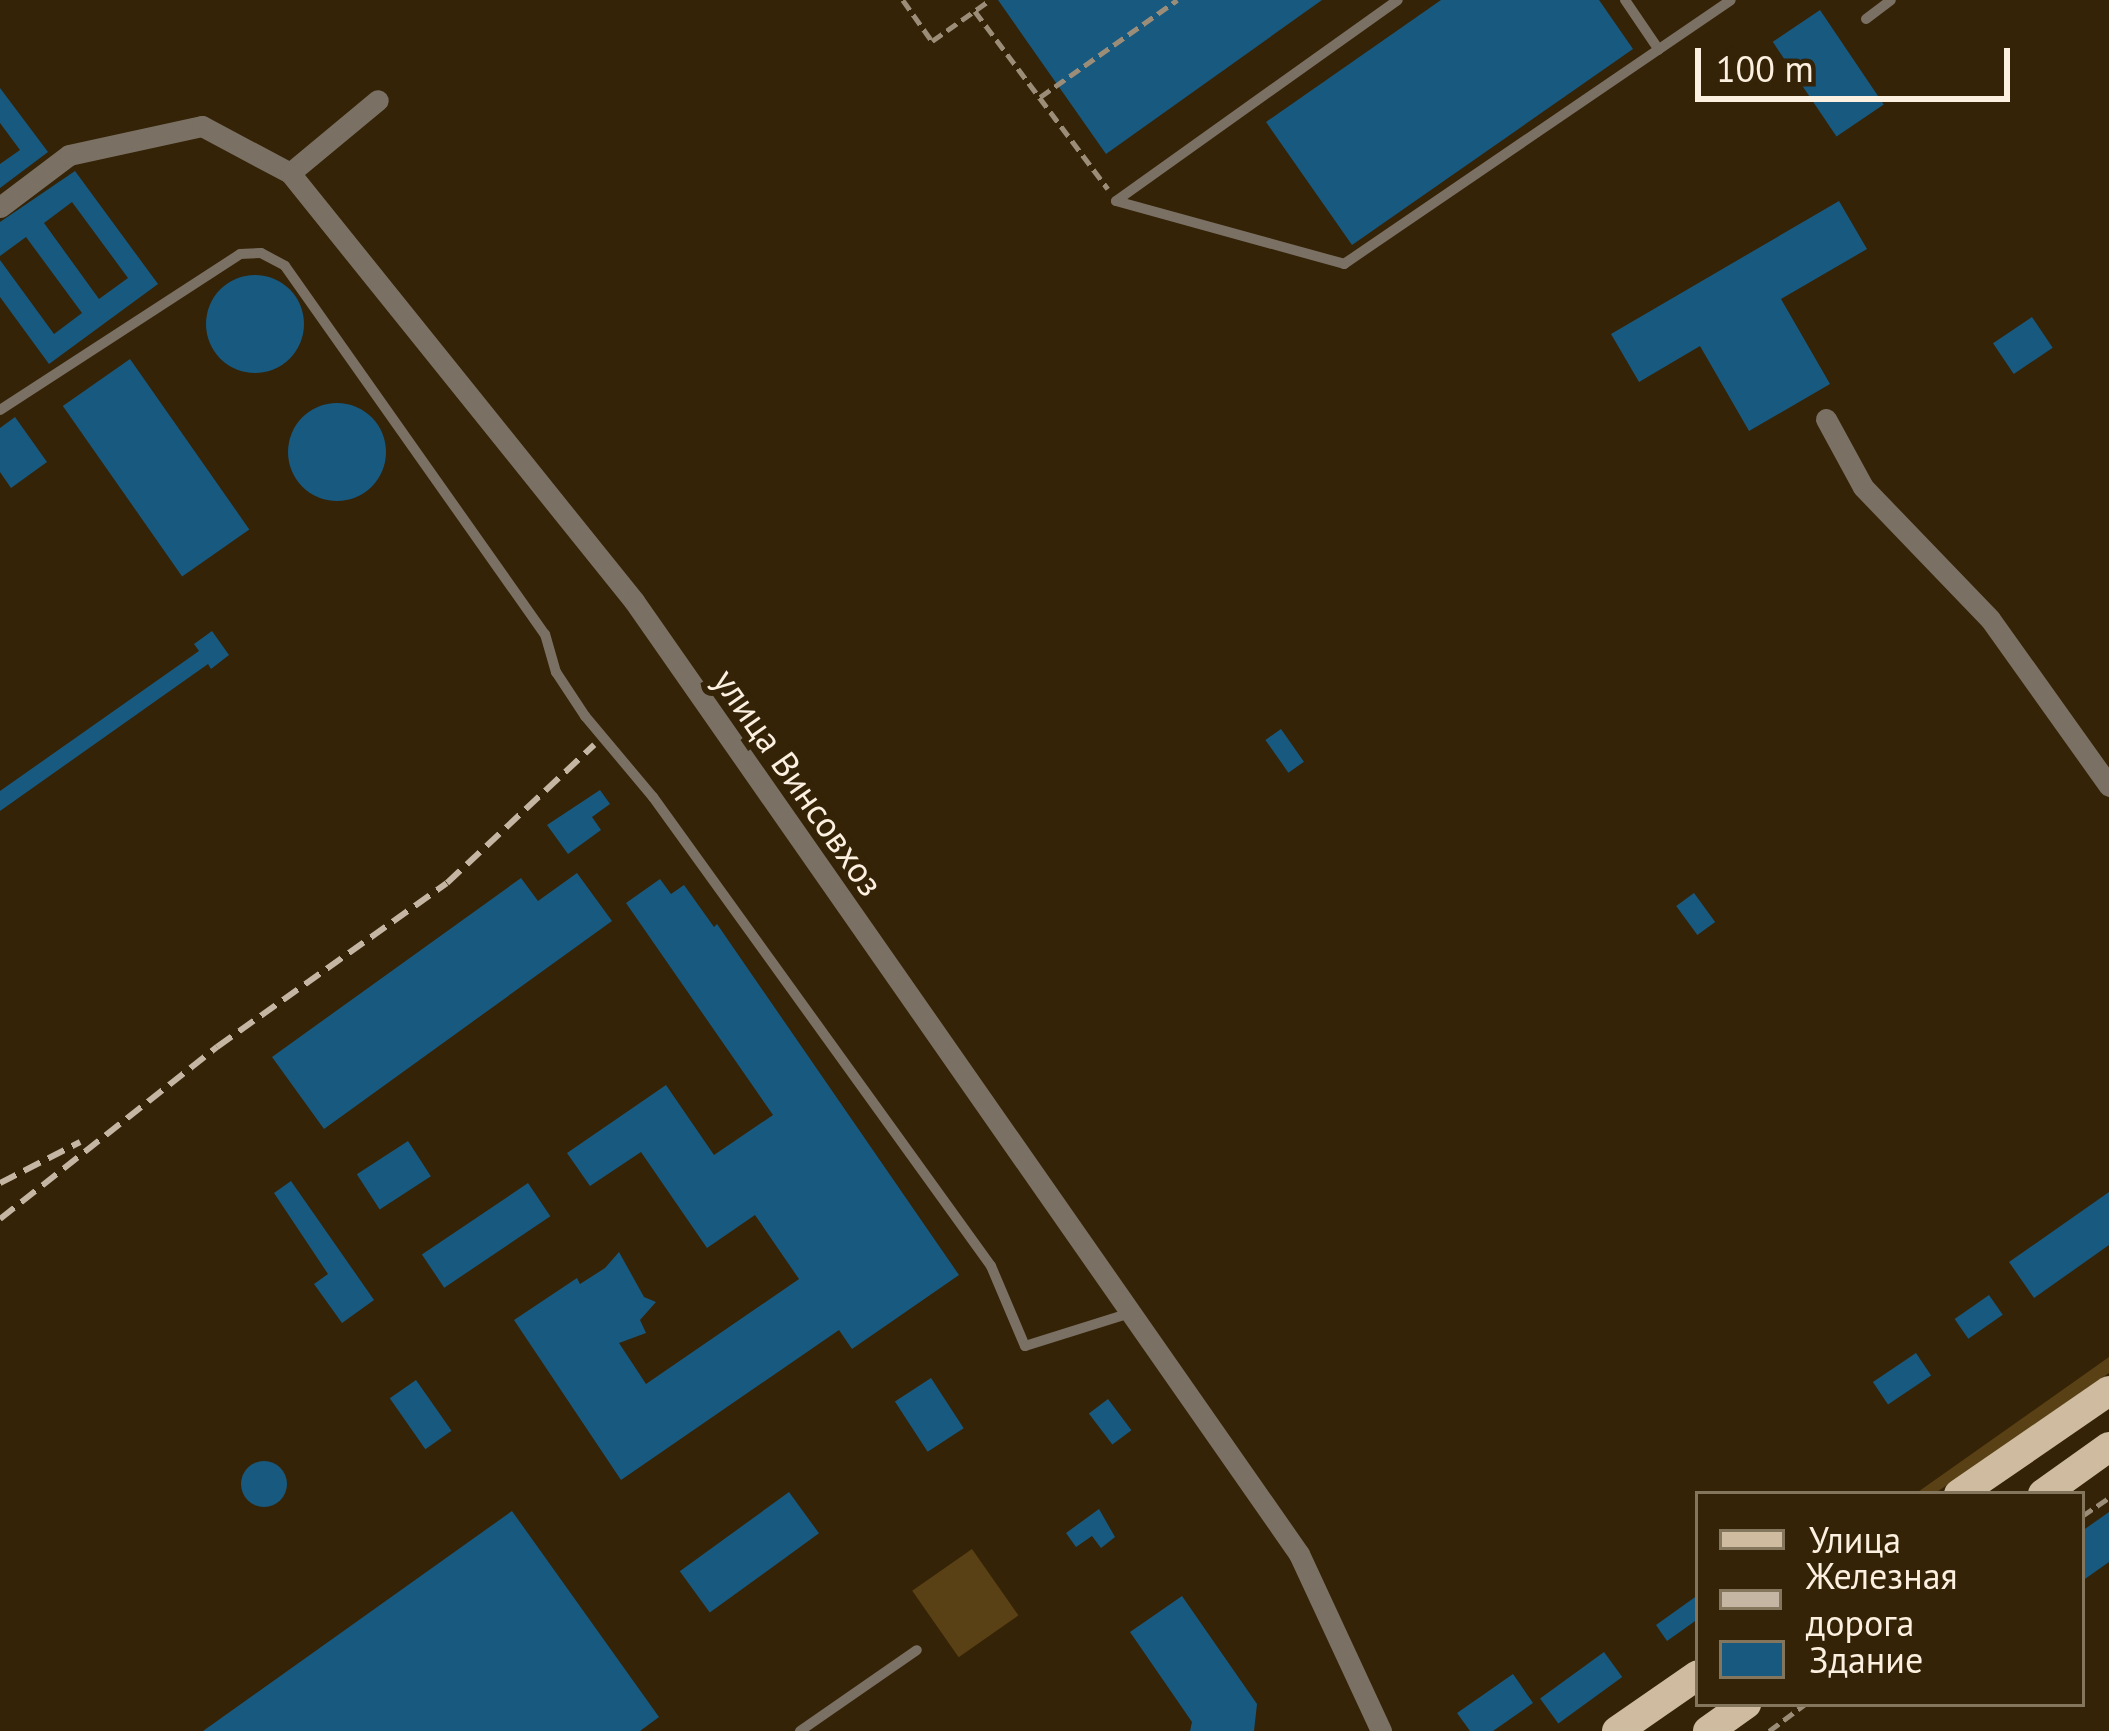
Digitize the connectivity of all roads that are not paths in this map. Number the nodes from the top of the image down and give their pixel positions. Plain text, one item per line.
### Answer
1 (1398, 0) edge
2 (1625, 0) edge
3 (1731, 0) edge
4 (1892, 0) edge
5 (1866, 19) dead end
6 (1659, 50) junction
7 (378, 100) dead end
8 (290, 173) junction
9 (0, 207) edge
10 (0, 410) edge
11 (1826, 419) dead end
12 (2109, 786) edge
13 (1127, 1314) junction
14 (2109, 1391) edge
15 (2109, 1448) edge
16 (1963, 1491) edge
17 (2047, 1491) edge
18 (917, 1650) dead end
19 (1695, 1677) edge
20 (1742, 1707) edge
21 (800, 1731) edge
22 (1381, 1731) edge
23 (1617, 1731) edge
24 (1708, 1731) edge

1 - 6 lane
2 - 6 lane
3 - 6 lane
4 - 5 lane
7 - 8 street
8 - 9 street, улица Винсовхоз
8 - 13 street, улица Винсовхоз
10 - 13 lane
11 - 12 street
13 - 22 street, улица Винсовхоз
14 - 16 main road
15 - 17 main road
18 - 21 lane
19 - 23 main road
20 - 24 main road

